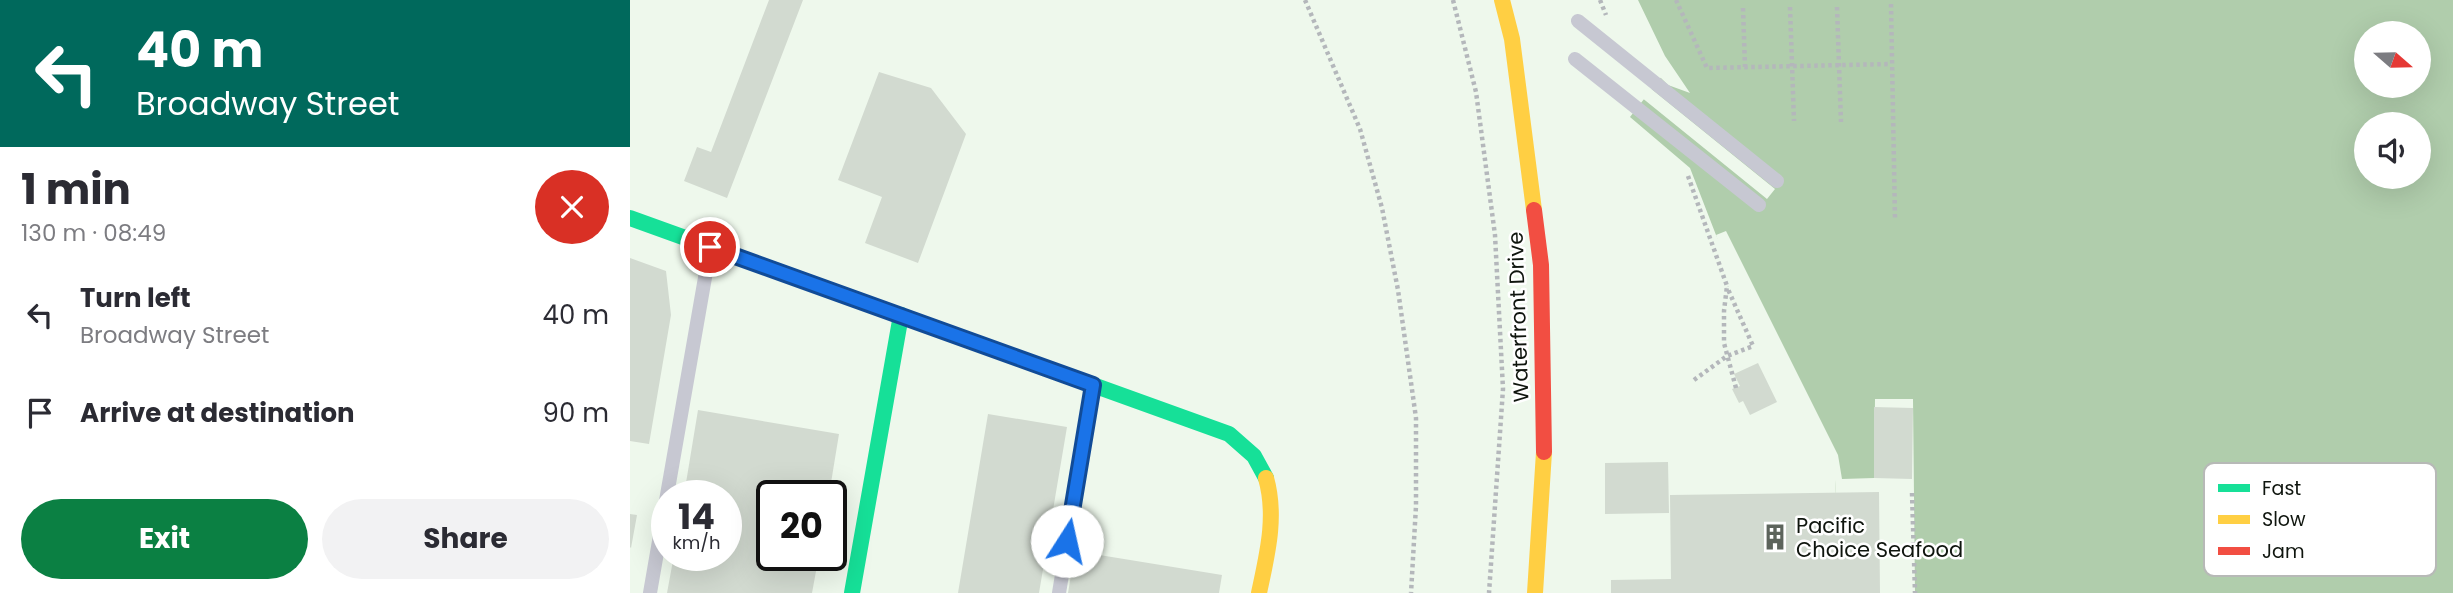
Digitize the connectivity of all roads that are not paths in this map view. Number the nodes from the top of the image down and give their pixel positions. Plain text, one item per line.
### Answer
1 (1502, 0) edge
2 (1578, 21) dead end
3 (1575, 59) dead end
4 (1777, 181) dead end
5 (1759, 205) dead end
6 (630, 218) edge
7 (710, 247) junction
8 (901, 315) junction
9 (1093, 385) junction
10 (670, 480) edge
11 (654, 571) edge
12 (650, 593) edge
13 (852, 593) edge
14 (1059, 593) edge
15 (1259, 593) edge
16 (1535, 593) edge

1 - 16 street, Waterfront Drive
2 - 4 lane
3 - 5 lane
6 - 7 street
7 - 8 street
7 - 10 lane
8 - 9 street
8 - 13 street
9 - 14 lane
9 - 15 street
11 - 12 lane

